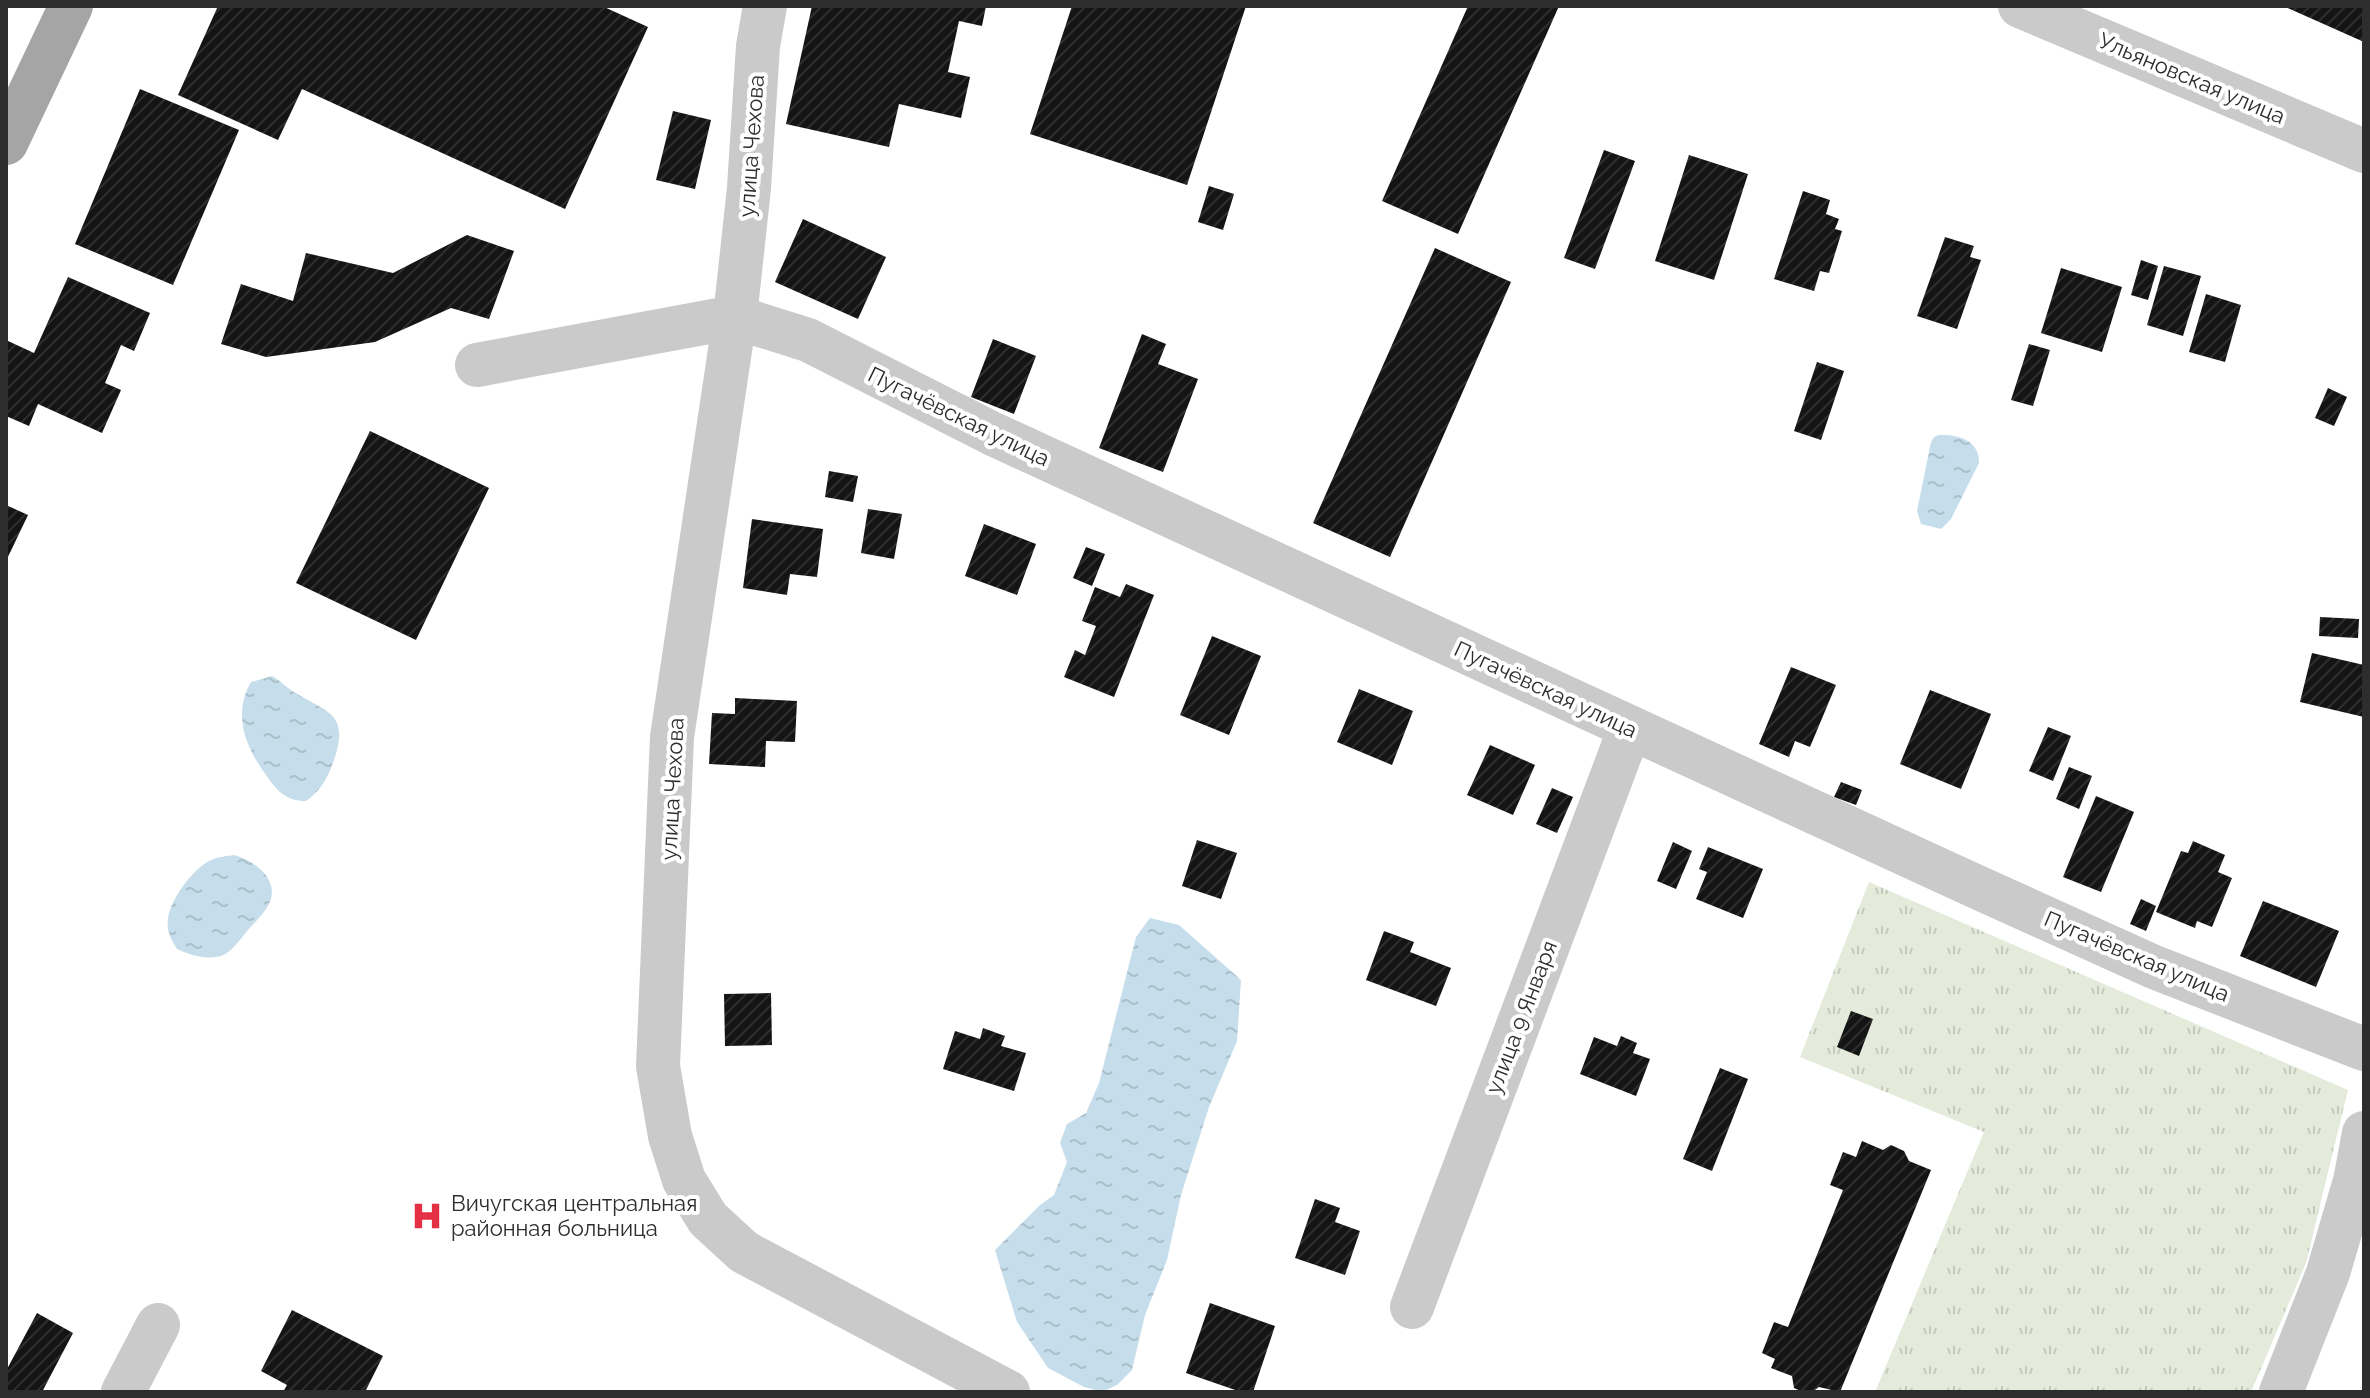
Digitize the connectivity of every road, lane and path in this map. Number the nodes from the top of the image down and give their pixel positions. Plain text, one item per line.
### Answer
1 (71, 6) edge
2 (765, 6) edge
3 (2020, 6) edge
4 (6, 143) edge
5 (2364, 151) edge
6 (735, 317) junction
7 (477, 365) dead end
8 (1630, 728) junction
9 (2364, 1049) edge
10 (2364, 1133) edge
11 (1412, 1307) dead end
12 (158, 1325) dead end
13 (123, 1392) edge
14 (1008, 1392) edge
15 (2281, 1392) edge

1 - 4 main road
2 - 6 street, улица Чехова
3 - 5 street, Ульяновская улица
6 - 7 street
6 - 8 street, Пугачёвская улица
6 - 14 street, улица Чехова
8 - 9 street, Пугачёвская улица
8 - 11 street, улица 9 Января
10 - 15 street
12 - 13 street

